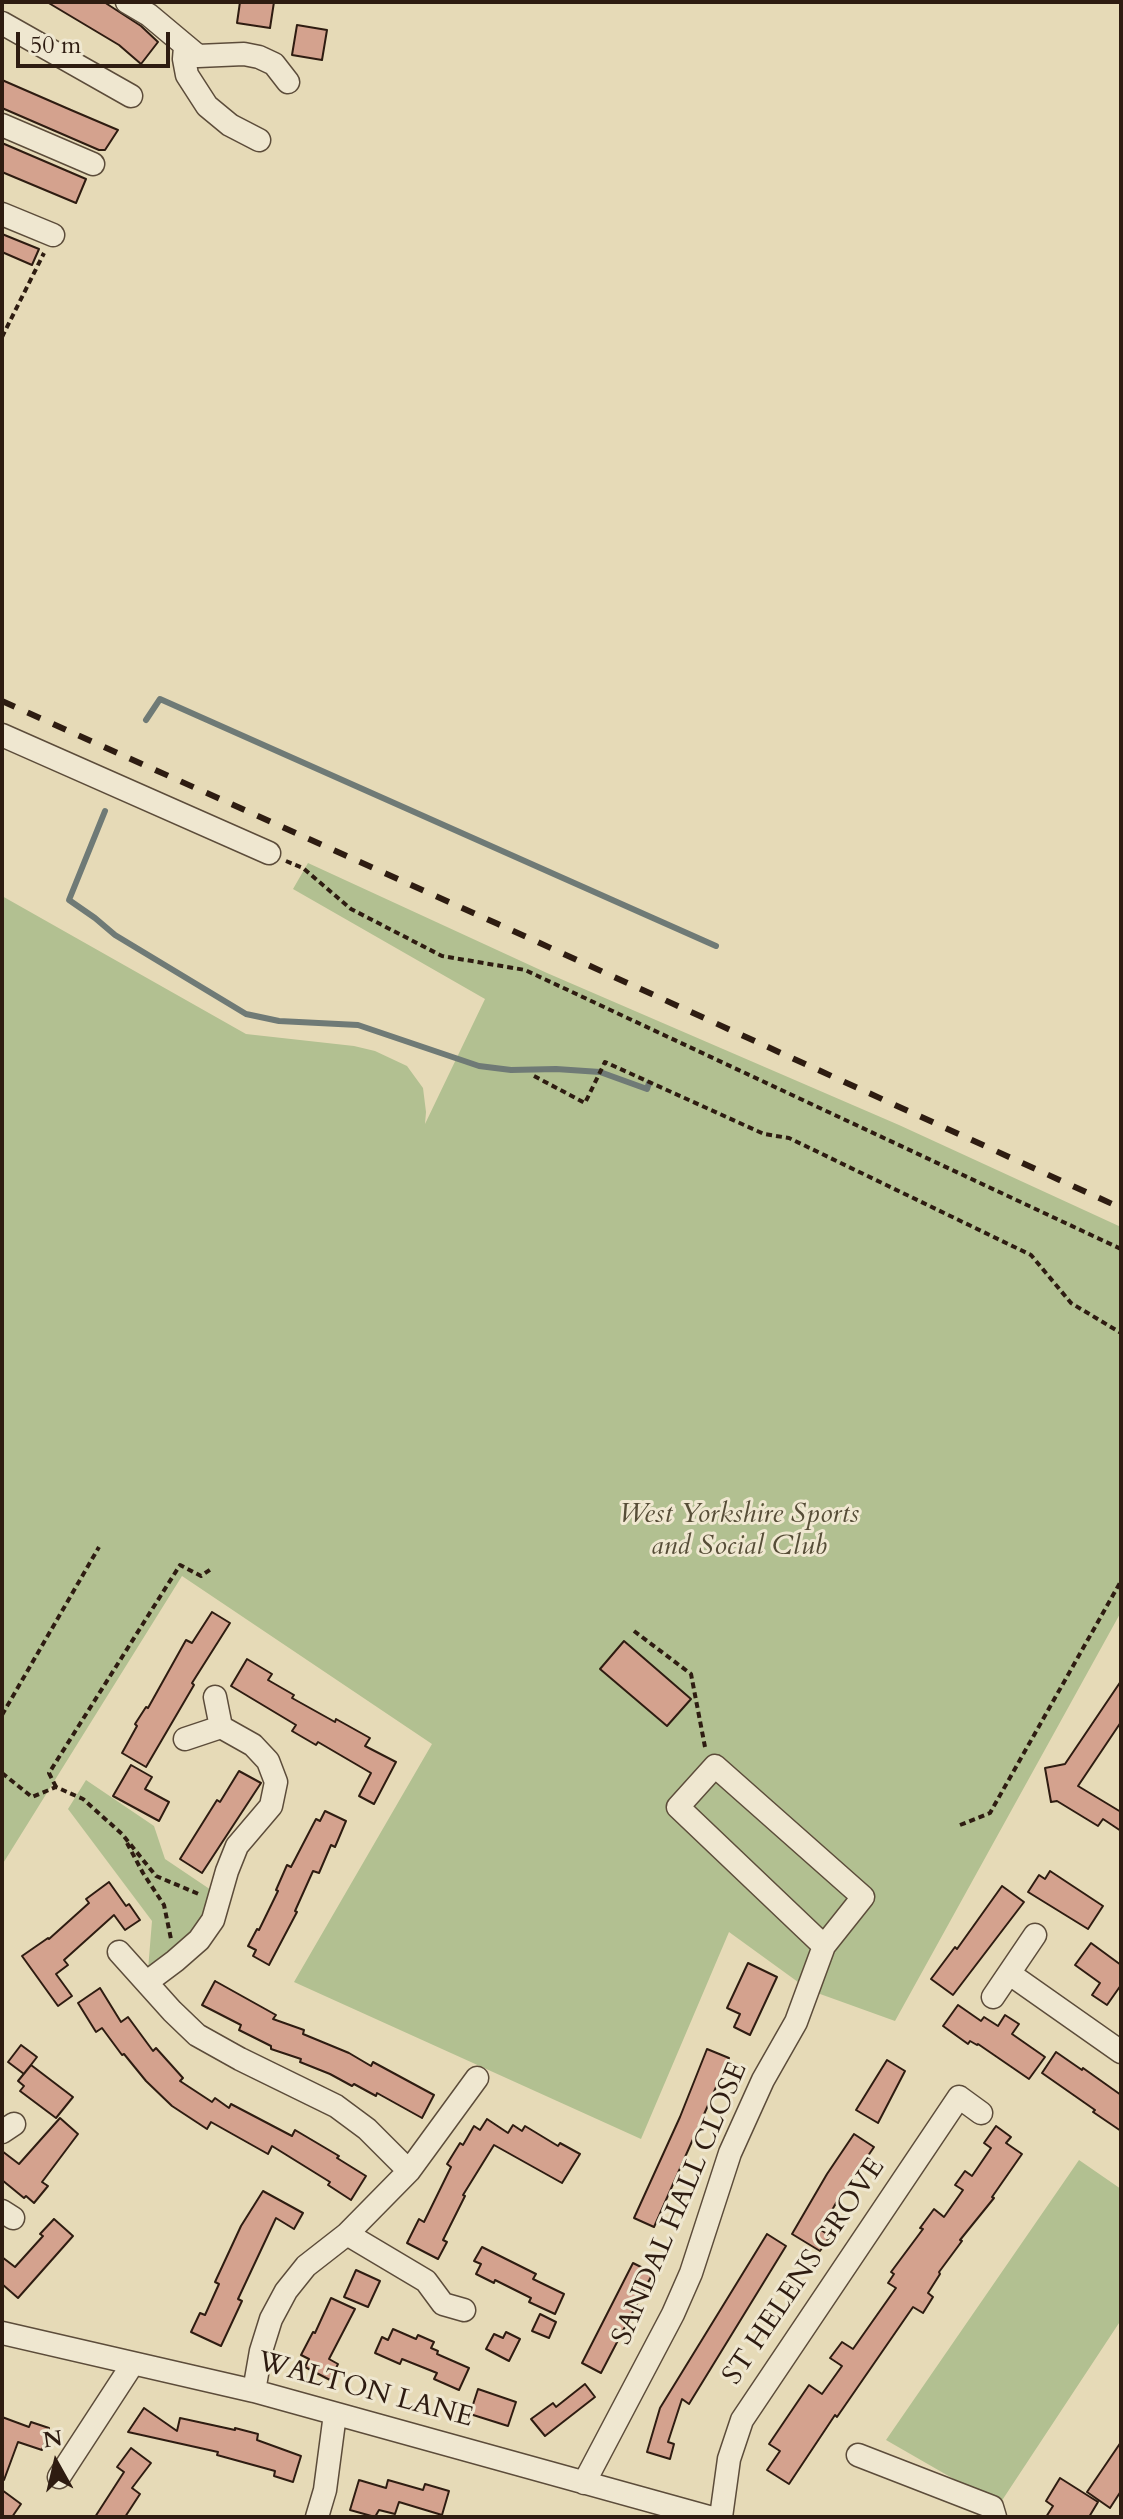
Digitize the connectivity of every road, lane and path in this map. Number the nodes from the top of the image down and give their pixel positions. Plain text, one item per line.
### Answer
1 (127, 2) edge
2 (2, 23) edge
3 (189, 50) junction
4 (288, 82) dead end
5 (131, 96) dead end
6 (2, 125) edge
7 (259, 140) dead end
8 (93, 164) dead end
9 (2, 214) edge
10 (53, 235) joint
11 (2, 337) edge
12 (2, 735) edge
13 (269, 853) dead end
14 (303, 868) dead end
15 (534, 1076) dead end
16 (1121, 1249) edge
17 (1121, 1333) edge
18 (99, 1547) dead end
19 (211, 1569) dead end
20 (1121, 1581) edge
21 (634, 1631) dead end
22 (215, 1697) dead end
23 (2, 1715) edge
24 (221, 1727) junction
25 (185, 1739) dead end
26 (710, 1772) junction
27 (2, 1773) edge
28 (56, 1787) junction
29 (960, 1825) dead end
30 (122, 1834) junction
31 (218, 1905) junction
32 (1035, 1935) dead end
33 (824, 1946) junction
34 (119, 1952) dead end
35 (175, 1961) junction
36 (1010, 1974) junction
37 (147, 1982) junction
38 (993, 1997) dead end
39 (1121, 2052) edge
40 (477, 2078) dead end
41 (981, 2113) dead end
42 (409, 2171) junction
43 (347, 2234) junction
44 (464, 2310) dead end
45 (2, 2333) edge
46 (132, 2365) junction
47 (254, 2391) junction
48 (335, 2414) junction
49 (858, 2455) dead end
50 (59, 2477) dead end
51 (584, 2483) junction
52 (317, 2517) edge
53 (709, 2517) edge
54 (721, 2517) edge
55 (995, 2517) edge

1 - 3 street
2 - 5 street
3 - 4 street
3 - 7 street
6 - 8 street
9 - 10 street
10 - 11 path
12 - 13 street
14 - 16 path
15 - 17 path
18 - 23 path
19 - 28 path
20 - 29 path
21 - 26 path
22 - 24 street
24 - 25 street
24 - 31 street
26 - 33 street
26 - 33 street, SANDAL HALL CLOSE
27 - 28 path
28 - 30 path
30 - 31 path
30 - 35 path
31 - 35 street
32 - 36 street
33 - 51 street, SANDAL HALL CLOSE
34 - 37 street
35 - 37 street
36 - 38 street
36 - 39 street
37 - 42 street
40 - 42 street
41 - 54 street, ST HELENS GROVE
42 - 43 street
43 - 44 street
43 - 47 street
45 - 46 street, WALTON LANE
46 - 47 street, WALTON LANE
46 - 50 street
47 - 48 street, WALTON LANE
48 - 51 street, WALTON LANE
48 - 52 street
49 - 55 street
51 - 53 street, WALTON LANE

